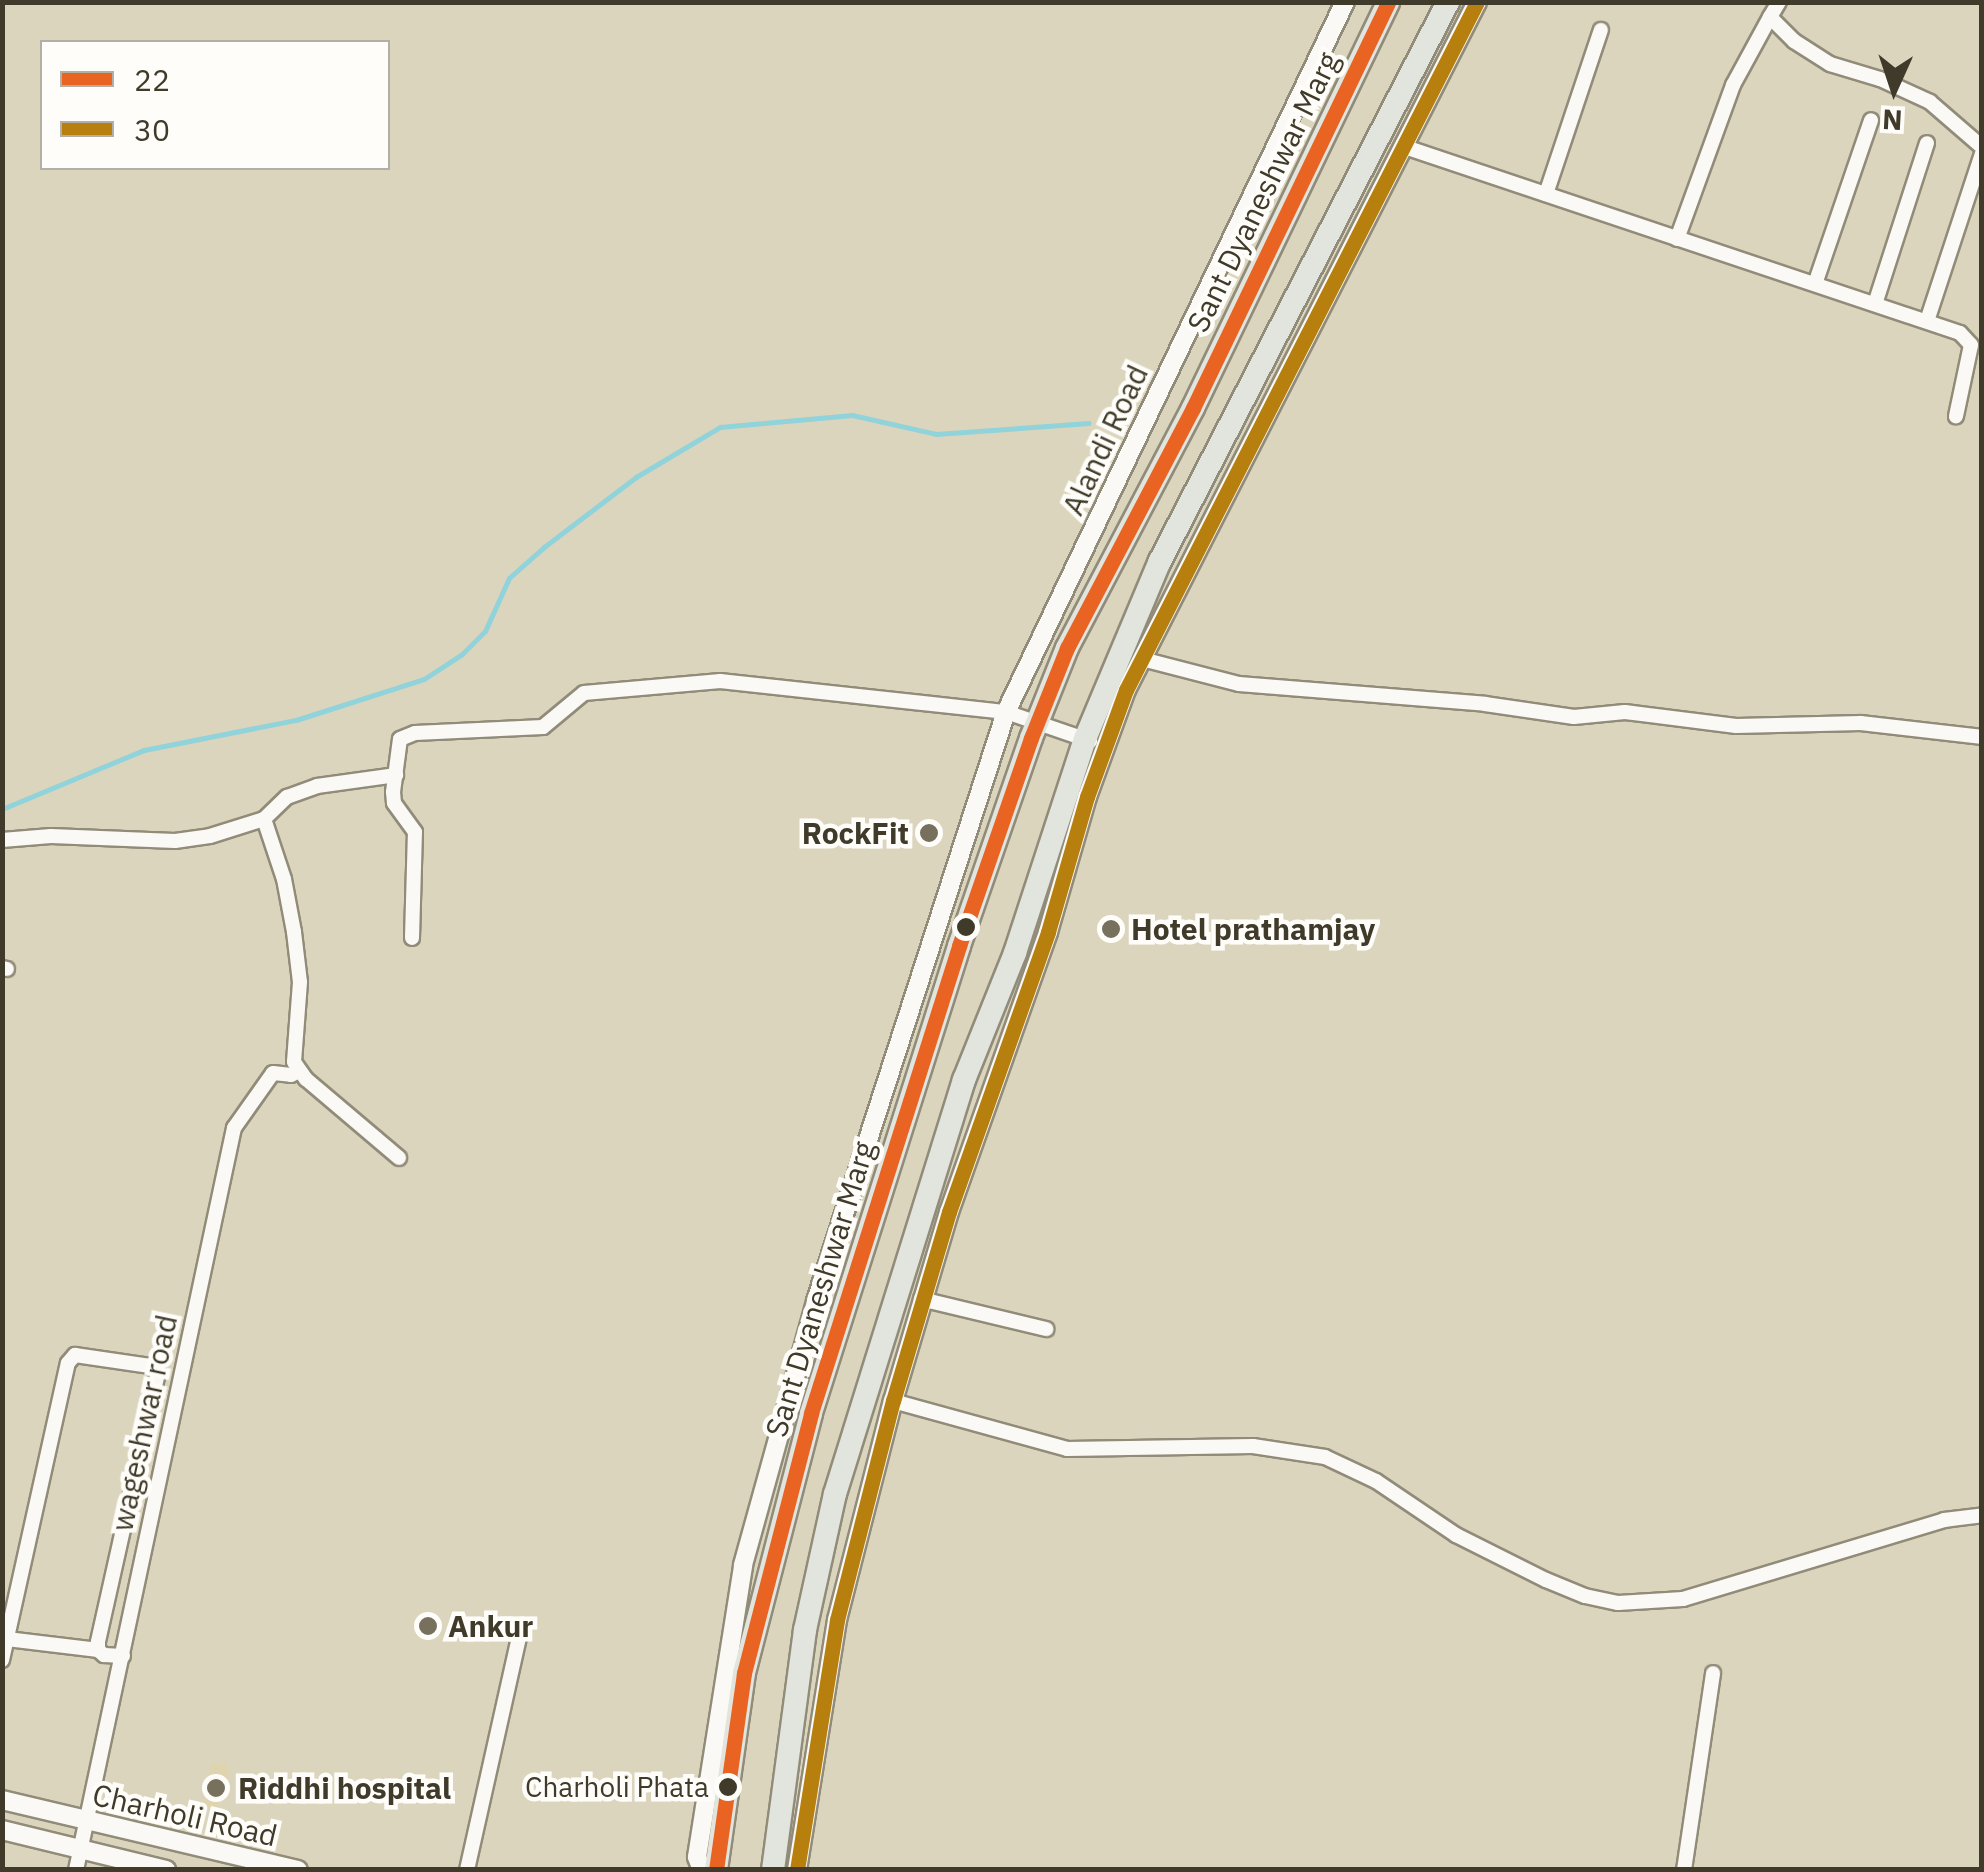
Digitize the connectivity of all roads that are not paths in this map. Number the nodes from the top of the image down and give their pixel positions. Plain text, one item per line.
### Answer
1 (1345, 2) edge
2 (1388, 2) edge
3 (1448, 2) edge
4 (1477, 2) edge
5 (1779, 2) edge
6 (1770, 17) junction
7 (1601, 30) dead end
8 (1872, 120) dead end
9 (1927, 144) dead end
10 (1405, 147) junction
11 (1982, 151) edge
12 (1546, 194) junction
13 (1677, 239) junction
14 (1815, 284) junction
15 (1875, 304) junction
16 (1928, 321) junction
17 (1956, 416) dead end
18 (1142, 660) junction
19 (1006, 712) junction
20 (1035, 731) junction
21 (1982, 737) edge
22 (1095, 743) junction
23 (396, 775) junction
24 (264, 820) junction
25 (2, 840) edge
26 (412, 938) dead end
27 (299, 1071) junction
28 (400, 1158) dead end
29 (922, 1300) junction
30 (1046, 1329) dead end
31 (893, 1402) junction
32 (1982, 1514) edge
33 (521, 1630) dead end
34 (7, 1639) junction
35 (98, 1650) junction
36 (123, 1656) junction
37 (2, 1660) edge
38 (1713, 1673) dead end
39 (2, 1800) edge
40 (88, 1822) junction
41 (2, 1830) edge
42 (81, 1850) junction
43 (76, 1870) edge
44 (166, 1870) edge
45 (298, 1870) edge
46 (468, 1870) edge
47 (702, 1870) edge
48 (716, 1870) edge
49 (773, 1870) edge
50 (796, 1870) edge
51 (1684, 1870) edge

1 - 19 street, Alandi Road
2 - 20 main road, Sant Dyaneshwar Marg
3 - 22 main road
4 - 10 street
5 - 6 street
6 - 11 street
6 - 13 street
7 - 12 street
8 - 14 street
9 - 15 street
10 - 12 street
10 - 18 street
11 - 16 street
12 - 13 street
13 - 14 street
14 - 15 street
15 - 16 street
16 - 17 street
18 - 21 street
18 - 22 street
19 - 20 street
19 - 23 street
19 - 47 street, Alandi Road
20 - 22 street
20 - 48 main road, Sant Dyaneshwar Marg
22 - 29 street
22 - 49 main road
23 - 24 street
23 - 26 street
24 - 25 street
24 - 27 street
27 - 28 street
27 - 36 street, wageshwar road
29 - 30 street
29 - 31 street
31 - 32 street
31 - 50 street
33 - 46 street
34 - 35 street
34 - 35 street
34 - 37 street
35 - 36 street
36 - 40 street, wageshwar road
38 - 51 street
39 - 40 street, Charholi Road
40 - 42 street, wageshwar road
40 - 45 street, Charholi Road
41 - 42 street, Charholi Road
42 - 43 street, wageshwar road
42 - 44 street, Charholi Road

